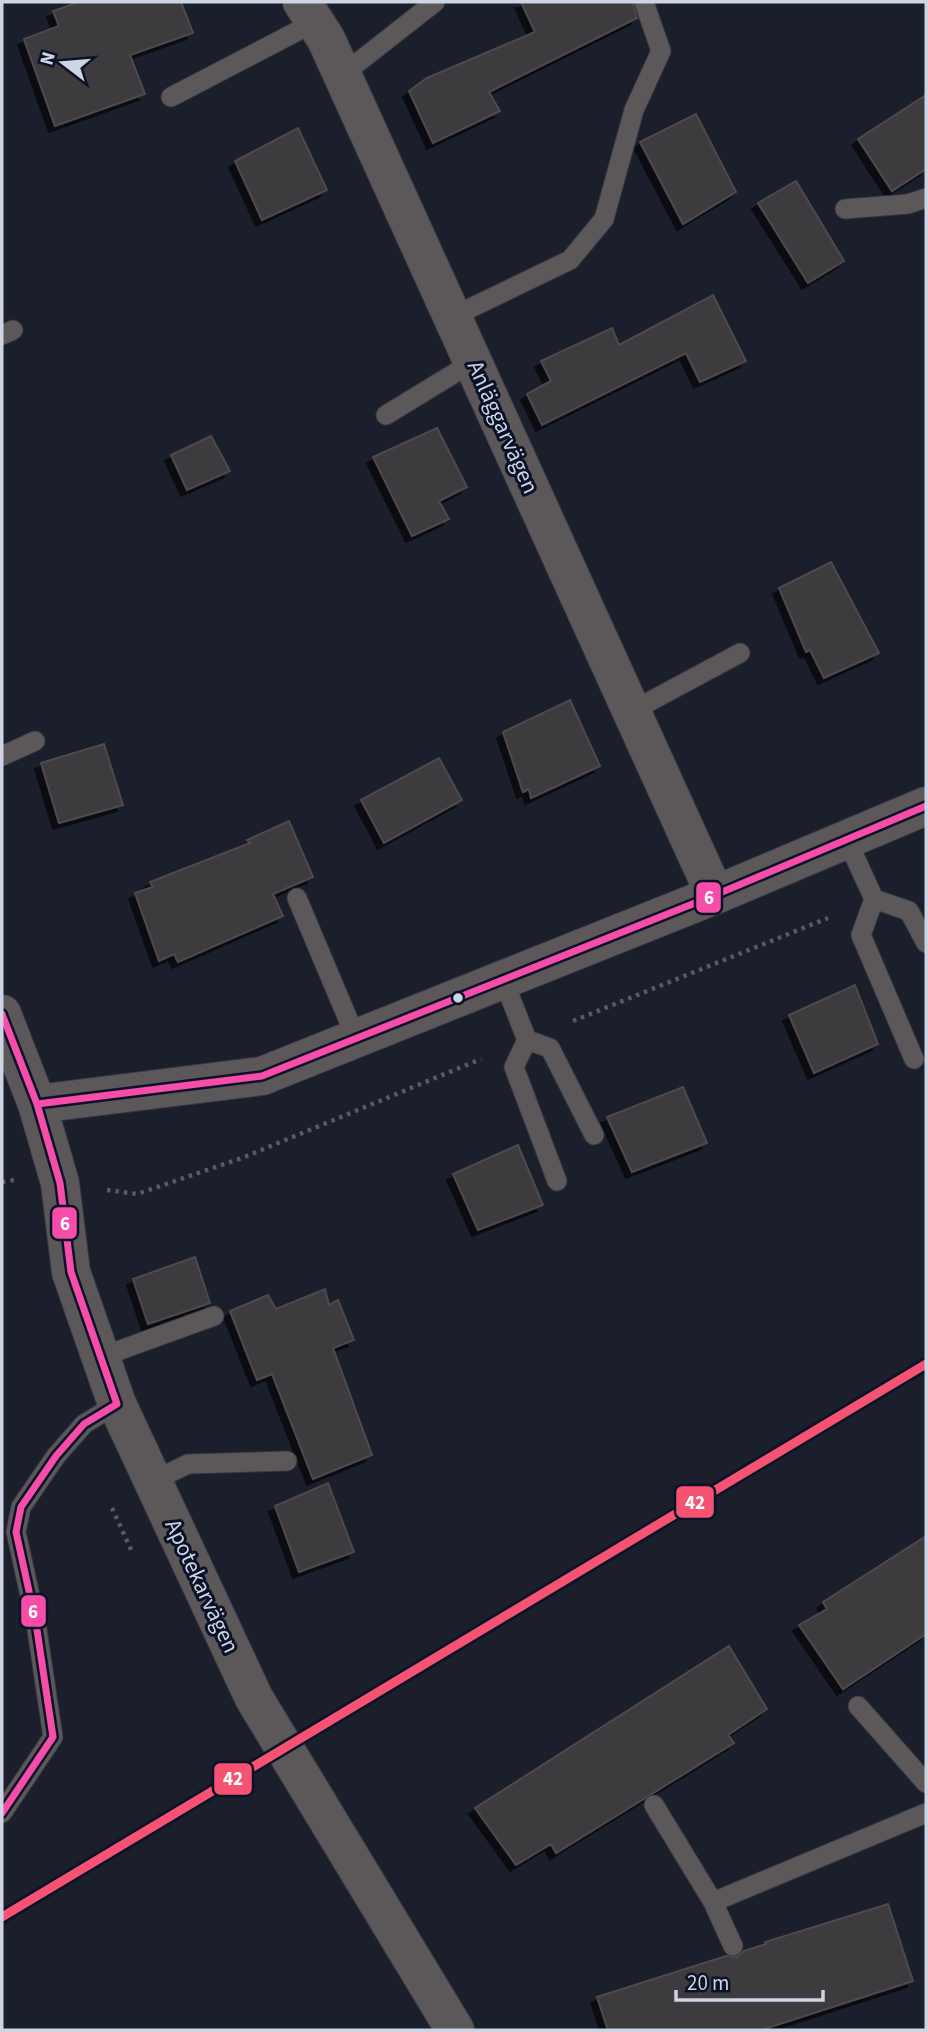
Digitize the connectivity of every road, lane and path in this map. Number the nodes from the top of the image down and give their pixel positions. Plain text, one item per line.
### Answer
1 (435, 2) edge
2 (644, 2) edge
3 (311, 9) edge
4 (342, 75) junction
5 (171, 97) dead end
6 (926, 198) edge
7 (845, 209) dead end
8 (452, 317) junction
9 (473, 362) junction
10 (386, 415) dead end
11 (740, 653) dead end
12 (632, 711) junction
13 (35, 741) dead end
14 (2, 756) edge
15 (926, 806) edge
16 (847, 840) junction
17 (715, 895) junction
18 (297, 898) dead end
19 (874, 899) junction
20 (926, 943) edge
21 (503, 979) junction
22 (2, 1014) edge
23 (356, 1038) junction
24 (527, 1040) junction
25 (914, 1059) dead end
26 (37, 1104) junction
27 (594, 1135) dead end
28 (556, 1181) dead end
29 (2, 1182) edge
30 (60, 1183) junction
31 (214, 1316) dead end
32 (101, 1357) junction
33 (117, 1404) junction
34 (287, 1461) dead end
35 (153, 1481) junction
36 (858, 1706) dead end
37 (926, 1783) edge
38 (654, 1805) dead end
39 (2, 1813) edge
40 (926, 1813) edge
41 (713, 1902) junction
42 (733, 1946) dead end
43 (455, 2030) edge

1 - 4 lane
2 - 8 lane
3 - 4 street, Anläggarvägen
3 - 5 lane
4 - 8 street, Anläggarvägen
6 - 7 lane
8 - 9 street, Anläggarvägen
9 - 10 lane
9 - 12 street, Anläggarvägen
11 - 12 lane
12 - 17 street, Anläggarvägen
13 - 14 lane
15 - 16 street
16 - 17 street
16 - 19 lane
17 - 21 street
18 - 23 lane
19 - 20 lane
19 - 24 path
19 - 25 lane
21 - 23 street
21 - 24 lane
22 - 26 street, Apotekarvägen
23 - 26 street
24 - 27 lane
24 - 28 lane
24 - 30 path
26 - 30 street, Apotekarvägen
29 - 30 path
30 - 32 street, Apotekarvägen
31 - 32 lane
32 - 33 street, Apotekarvägen
33 - 35 street, Apotekarvägen
33 - 39 lane
34 - 35 lane
35 - 43 street, Apotekarvägen
36 - 37 lane
38 - 41 lane
40 - 41 lane
41 - 42 lane

